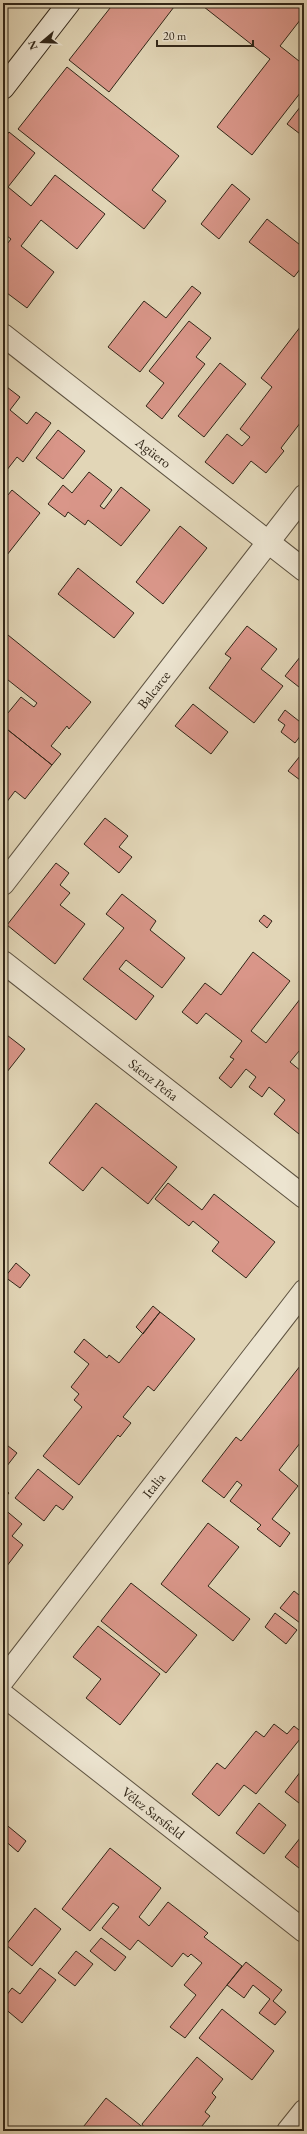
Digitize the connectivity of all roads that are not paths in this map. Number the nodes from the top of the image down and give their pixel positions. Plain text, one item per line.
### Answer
1 (69, 3) edge
2 (3, 88) edge
3 (3, 335) edge
4 (304, 496) edge
5 (268, 542) junction
6 (304, 570) edge
7 (3, 884) edge
8 (3, 962) edge
9 (304, 1197) edge
10 (304, 1292) edge
11 (3, 1680) edge
12 (3, 1695) edge
13 (304, 1930) edge
14 (304, 2110) edge
15 (288, 2131) edge

1 - 2 street
3 - 5 street, Agüero
4 - 5 street, Balcarce
5 - 6 street, Agüero
5 - 7 street, Balcarce
8 - 9 street, Sáenz Peña
10 - 11 street, Italia
12 - 13 street, Vélez Sarsfield
14 - 15 street

